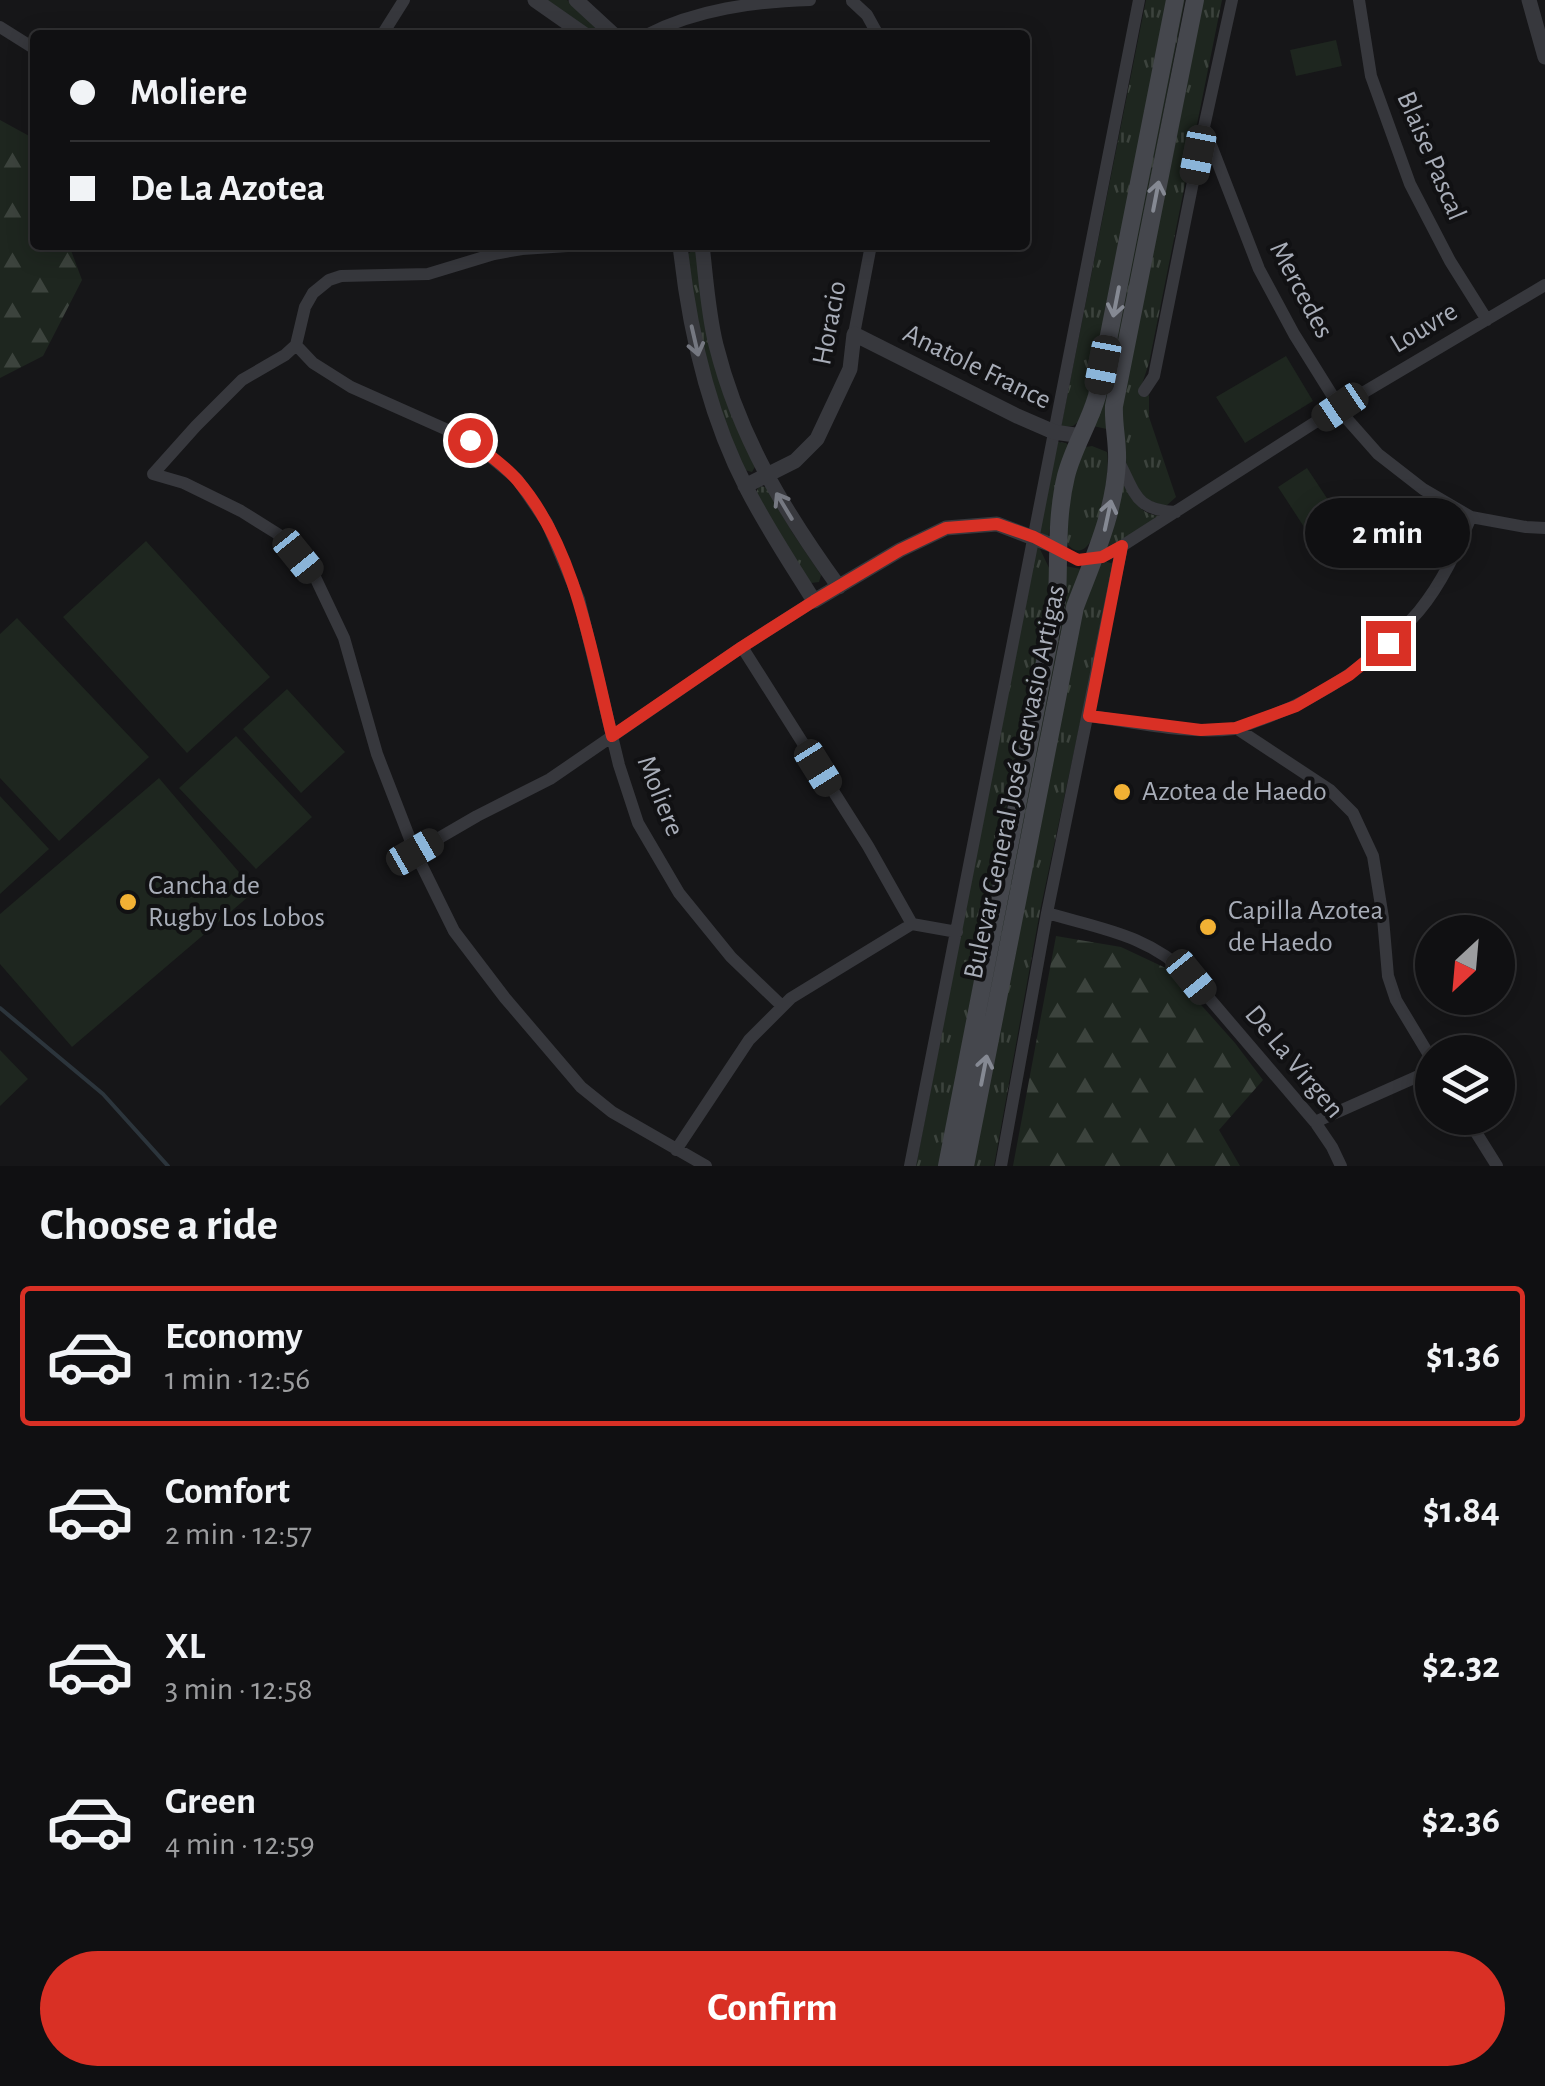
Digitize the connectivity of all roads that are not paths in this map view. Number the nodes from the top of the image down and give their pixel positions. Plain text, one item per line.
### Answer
1 (404, 0) edge
2 (535, 0) edge
3 (576, 0) edge
4 (810, 0) edge
5 (841, 0) edge
6 (852, 0) edge
7 (1139, 0) edge
8 (1175, 0) edge
9 (1194, 0) edge
10 (1232, 0) edge
11 (1359, 0) edge
12 (1529, 0) edge
13 (0, 27) edge
14 (385, 30) edge
15 (578, 30) edge
16 (609, 30) edge
17 (656, 30) edge
18 (875, 30) edge
19 (30, 46) edge
20 (1545, 56) edge
21 (1204, 127) junction
22 (1223, 178) junction
23 (1193, 183) junction
24 (489, 250) edge
25 (681, 250) edge
26 (703, 250) edge
27 (869, 250) edge
28 (1545, 285) edge
29 (1486, 320) junction
30 (854, 334) junction
31 (296, 345) junction
32 (1144, 391) dead end
33 (1340, 407) junction
34 (1054, 432) junction
35 (1082, 436) junction
36 (1118, 460) junction
37 (766, 475) junction
38 (745, 486) junction
39 (1176, 512) junction
40 (1470, 517) junction
41 (1545, 528) edge
42 (1034, 537) junction
43 (1122, 546) junction
44 (1057, 547) junction
45 (1093, 559) junction
46 (839, 586) junction
47 (814, 601) junction
48 (742, 647) junction
49 (1089, 716) junction
50 (1236, 728) junction
51 (612, 736) junction
52 (415, 852) junction
53 (1048, 913) junction
54 (912, 924) junction
55 (956, 932) junction
56 (782, 1006) junction
57 (1416, 1035) edge
58 (1415, 1078) edge
59 (1315, 1122) junction
60 (1477, 1135) edge
61 (676, 1150) junction
62 (706, 1166) edge
63 (910, 1166) edge
64 (947, 1166) edge
65 (965, 1166) edge
66 (1002, 1166) edge
67 (1341, 1166) edge
68 (1496, 1166) edge

1 - 14 street
2 - 15 street
3 - 16 street
4 - 17 street
5 - 6 street
6 - 18 street
7 - 34 street, Bulevar General José Gervasio Artigas
8 -> 35 main road, Bulevar General José Gervasio Artigas
36 -> 9 main road, Bulevar General José Gervasio Artigas
10 - 21 street
11 - 29 street, Blaise Pascal
12 - 20 street
13 - 19 street
21 - 22 street, Mercedes
21 - 23 street
22 - 23 street
22 - 33 street, Mercedes
23 - 32 street
24 - 31 street
25 -> 38 street
26 - 37 street
27 - 30 street, Horacio
28 - 29 street, Louvre
29 - 33 street, Louvre
30 - 34 street, Anatole France
30 - 37 street, Horacio
31 - 51 street, Moliere
31 - 52 street
33 - 39 street, Louvre
33 - 40 street, Mercedes
34 - 35 street, Anatole France
34 - 42 street, Bulevar General José Gervasio Artigas
35 - 36 main road
35 - 44 main road, Bulevar General José Gervasio Artigas
36 - 39 street
45 -> 36 main road, Bulevar General José Gervasio Artigas
37 - 38 street, Horacio
46 -> 37 street
38 - 47 street
39 - 43 street, Louvre
40 - 41 street, Mercedes
40 - 50 street
42 - 44 street
42 - 46 street
42 - 55 street, Bulevar General José Gervasio Artigas
43 - 45 street, Louvre
43 - 49 street, Bulevar General José Gervasio Artigas
44 - 45 main road
44 - 64 main road, Bulevar General José Gervasio Artigas
65 -> 45 main road, Bulevar General José Gervasio Artigas
46 - 47 street
47 - 48 street
48 - 51 street
48 - 54 street
49 - 50 street
49 - 53 street, Bulevar General José Gervasio Artigas
50 - 57 street
51 - 52 street
51 - 56 street, Moliere
52 - 61 street
53 - 59 street, De La Virgen
53 - 66 street, Bulevar General José Gervasio Artigas
54 - 55 street
54 - 56 street
55 - 63 street, Bulevar General José Gervasio Artigas
56 - 61 street
58 - 59 street
59 - 67 street, De La Virgen
60 - 68 street
61 - 62 street

